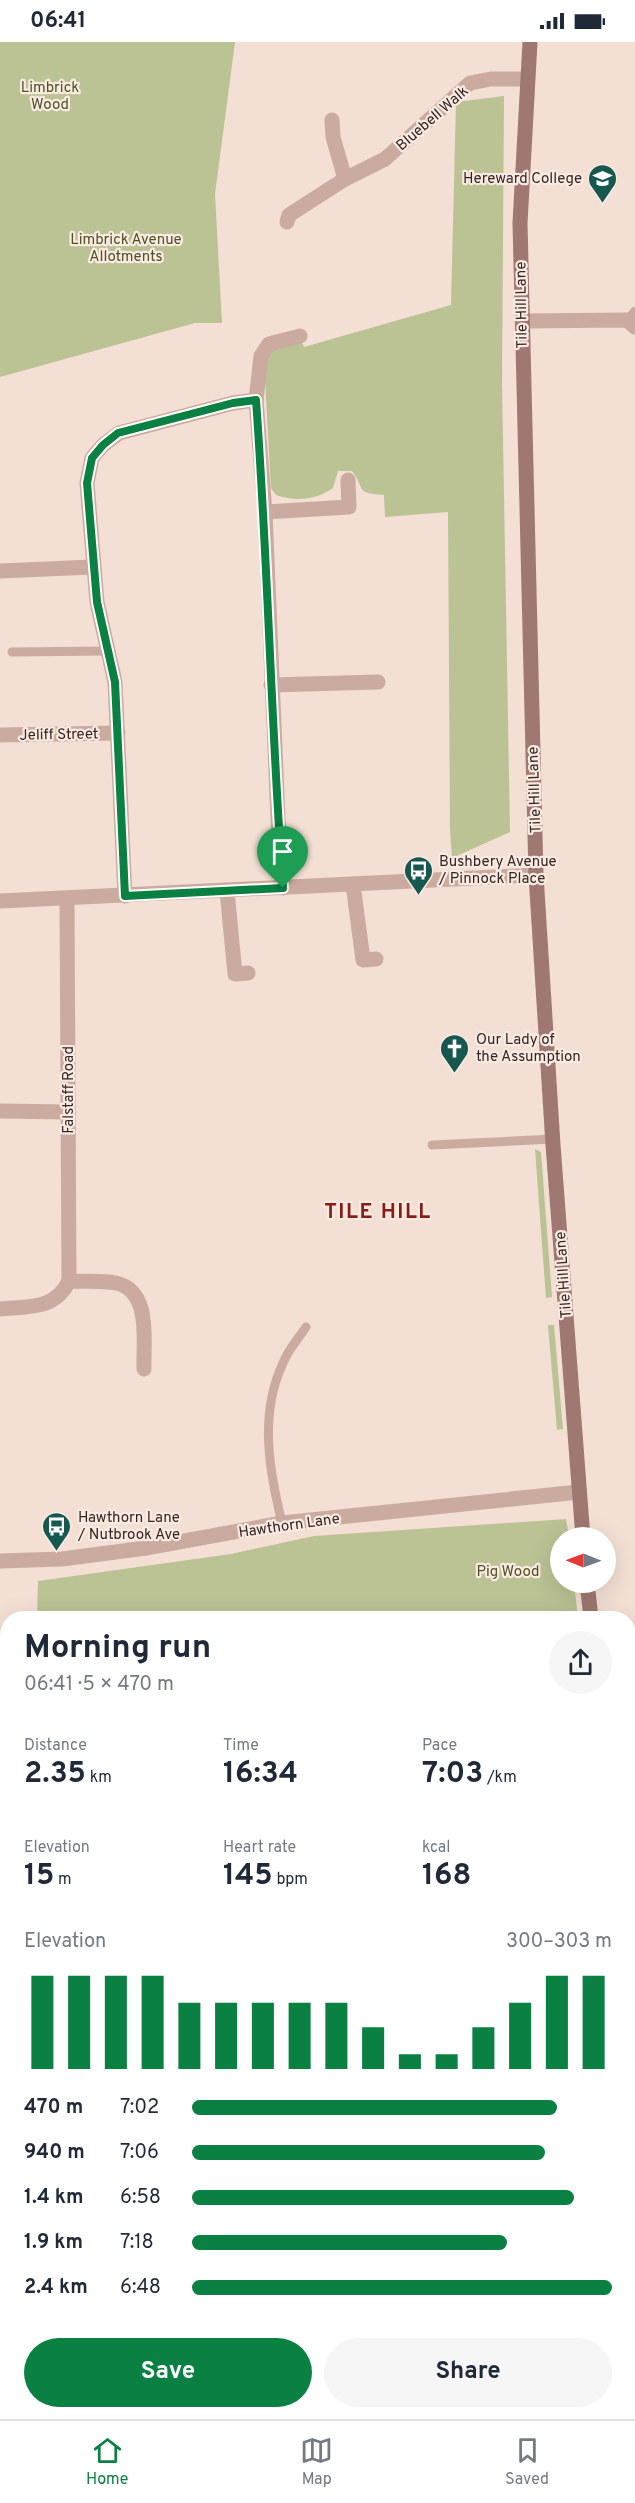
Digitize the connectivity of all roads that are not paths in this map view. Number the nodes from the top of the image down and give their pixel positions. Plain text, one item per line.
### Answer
1 (530, 42) edge
2 (527, 79) junction
3 (332, 120) dead end
4 (345, 180) junction
5 (287, 222) dead end
6 (632, 319) edge
7 (522, 321) junction
8 (300, 336) dead end
9 (256, 400) junction
10 (348, 480) dead end
11 (265, 512) junction
12 (93, 567) junction
13 (0, 571) edge
14 (108, 651) junction
15 (12, 652) dead end
16 (378, 682) dead end
17 (272, 685) junction
18 (118, 733) junction
19 (0, 735) edge
20 (536, 875) junction
21 (353, 884) junction
22 (283, 888) junction
23 (227, 891) junction
24 (125, 896) junction
25 (67, 900) junction
26 (0, 901) edge
27 (376, 959) dead end
28 (248, 974) dead end
29 (0, 1111) edge
30 (68, 1112) junction
31 (553, 1139) junction
32 (432, 1145) dead end
33 (69, 1281) junction
34 (0, 1309) edge
35 (306, 1327) dead end
36 (144, 1369) dead end
37 (579, 1492) junction
38 (282, 1523) junction
39 (582, 1527) edge
40 (0, 1561) edge
41 (588, 1593) edge
42 (590, 1611) edge

1 - 2 main road, Tile Hill Lane
2 - 4 street, Bluebell Walk
2 - 7 main road, Tile Hill Lane
3 - 4 street
4 - 5 street, Bluebell Walk
6 - 7 street
7 - 20 main road, Tile Hill Lane
8 - 9 street
9 - 11 street
9 - 12 street
10 - 11 street
11 - 17 street
12 - 13 street
12 - 14 street
14 - 15 lane
14 - 18 street
16 - 17 street
17 - 22 street
18 - 19 street, Jeliff Street
18 - 24 street
20 - 21 street
20 - 31 main road, Tile Hill Lane
21 - 22 street
21 - 27 street
22 - 23 street
23 - 24 street
23 - 28 street
24 - 25 street
25 - 26 street
25 - 30 street, Falstaff Road
29 - 30 street
30 - 33 street, Falstaff Road
31 - 32 lane
31 - 37 main road, Tile Hill Lane
33 - 34 street
33 - 36 street
35 - 38 lane
37 - 38 street, Hawthorn Lane
37 - 39 main road, Tile Hill Lane
38 - 40 street, Hawthorn Lane
41 - 42 main road

